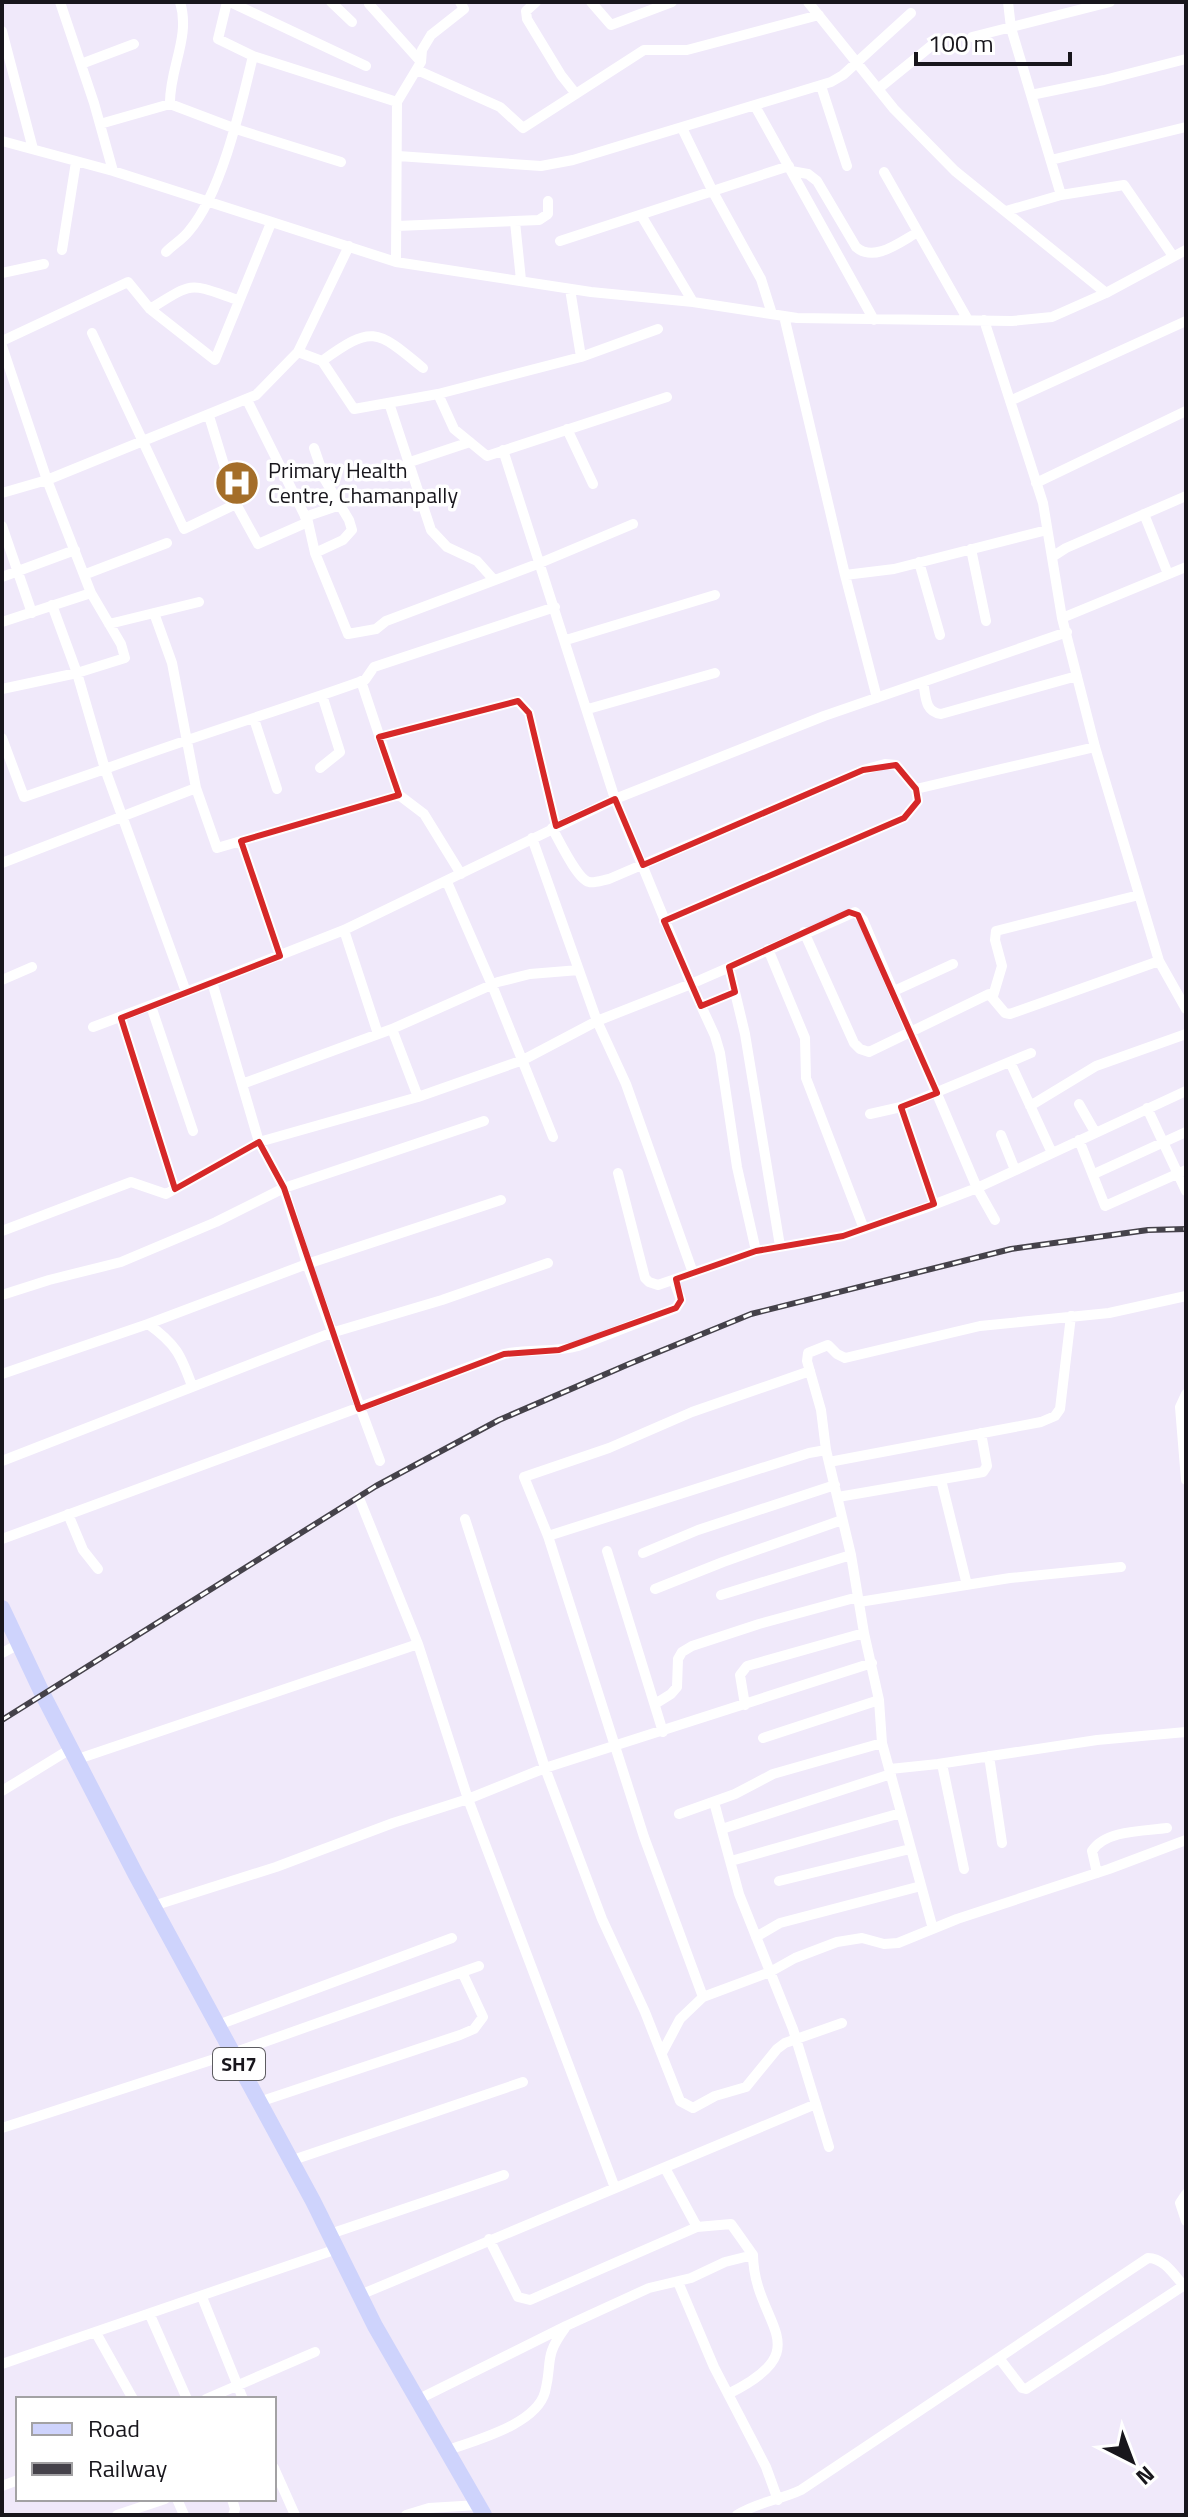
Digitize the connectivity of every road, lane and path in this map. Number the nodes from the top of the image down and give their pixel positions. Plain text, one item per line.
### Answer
1 (60, 2) edge
2 (180, 2) edge
3 (229, 2) edge
4 (331, 2) edge
5 (477, 2) edge
6 (536, 2) edge
7 (591, 2) edge
8 (672, 2) edge
9 (1008, 2) edge
10 (1110, 2) edge
11 (369, 3) edge
12 (812, 3) edge
13 (462, 5) edge
14 (911, 13) dead end
15 (819, 15) junction
16 (352, 22) dead end
17 (1011, 28) junction
18 (2, 31) edge
19 (972, 37) dead end
20 (134, 44) dead end
21 (931, 46) dead end
22 (253, 56) junction
23 (1186, 59) edge
24 (857, 63) junction
25 (81, 64) junction
26 (366, 66) dead end
27 (419, 66) junction
28 (821, 86) junction
29 (878, 89) junction
30 (576, 94) junction
31 (1031, 95) junction
32 (397, 102) junction
33 (170, 104) junction
34 (755, 106) junction
35 (100, 124) junction
36 (1186, 127) edge
37 (682, 128) junction
38 (236, 129) junction
39 (2, 141) edge
40 (33, 149) junction
41 (398, 156) junction
42 (1051, 160) junction
43 (76, 162) junction
44 (341, 162) dead end
45 (847, 166) dead end
46 (790, 169) junction
47 (113, 171) junction
48 (884, 172) dead end
49 (713, 192) junction
50 (1061, 195) junction
51 (548, 201) dead end
52 (207, 202) junction
53 (1006, 211) junction
54 (641, 215) junction
55 (515, 222) junction
56 (271, 223) junction
57 (397, 226) junction
58 (918, 232) junction
59 (560, 241) dead end
60 (349, 246) junction
61 (62, 250) dead end
62 (1186, 250) edge
63 (166, 252) dead end
64 (1173, 256) junction
65 (396, 262) junction
66 (44, 264) dead end
67 (2, 273) edge
68 (521, 280) junction
69 (570, 289) junction
70 (1106, 293) junction
71 (238, 300) junction
72 (693, 302) junction
73 (150, 309) junction
74 (772, 314) junction
75 (784, 316) junction
76 (874, 320) junction
77 (968, 320) junction
78 (984, 320) junction
79 (1186, 321) edge
80 (658, 329) dead end
81 (92, 333) dead end
82 (2, 344) edge
83 (298, 352) junction
84 (581, 357) junction
85 (322, 361) junction
86 (423, 368) dead end
87 (438, 394) junction
88 (667, 397) dead end
89 (247, 400) junction
90 (1010, 401) junction
91 (389, 403) junction
92 (1186, 411) edge
93 (209, 416) junction
94 (567, 429) junction
95 (142, 441) junction
96 (470, 442) junction
97 (314, 448) dead end
98 (503, 450) junction
99 (407, 463) junction
100 (47, 480) junction
101 (1036, 483) junction
102 (593, 484) dead end
103 (2, 493) edge
104 (1186, 496) edge
105 (236, 504) junction
106 (340, 505) junction
107 (1144, 514) junction
108 (307, 520) junction
109 (633, 524) dead end
110 (2, 526) edge
111 (1047, 530) junction
112 (167, 543) dead end
113 (971, 549) junction
114 (75, 550) junction
115 (315, 553) junction
116 (1052, 557) junction
117 (919, 562) junction
118 (540, 563) junction
119 (1186, 567) edge
120 (19, 571) junction
121 (86, 574) junction
122 (1168, 574) junction
123 (845, 575) junction
124 (2, 577) edge
125 (494, 580) junction
126 (91, 593) junction
127 (715, 595) dead end
128 (199, 602) dead end
129 (52, 605) junction
130 (555, 607) junction
131 (32, 613) junction
132 (154, 613) junction
133 (1062, 618) junction
134 (986, 621) dead end
135 (2, 622) edge
136 (109, 624) junction
137 (1067, 632) junction
138 (940, 635) dead end
139 (566, 640) junction
140 (77, 673) junction
141 (715, 673) dead end
142 (1077, 676) junction
143 (361, 681) junction
144 (923, 682) junction
145 (2, 689) edge
146 (322, 695) junction
147 (877, 698) junction
148 (588, 709) junction
149 (254, 719) junction
150 (379, 737) junction
151 (2, 738) edge
152 (188, 738) junction
153 (1095, 747) junction
154 (320, 768) dead end
155 (105, 769) junction
156 (196, 788) junction
157 (277, 789) dead end
158 (916, 789) junction
159 (399, 795) junction
160 (615, 799) junction
161 (121, 818) junction
162 (554, 827) junction
163 (532, 838) junction
164 (241, 841) junction
165 (2, 863) edge
166 (643, 865) junction
167 (461, 874) junction
168 (447, 882) junction
169 (1139, 895) junction
170 (664, 921) junction
171 (344, 930) junction
172 (804, 932) junction
173 (768, 949) junction
174 (280, 956) junction
175 (1159, 961) junction
176 (953, 964) dead end
177 (32, 967) dead end
178 (729, 967) junction
179 (579, 970) junction
180 (2, 980) edge
181 (212, 982) junction
182 (691, 984) junction
183 (492, 985) junction
184 (894, 991) junction
185 (186, 992) junction
186 (735, 992) junction
187 (993, 996) junction
188 (151, 1006) junction
189 (701, 1006) junction
190 (1186, 1009) edge
191 (121, 1018) junction
192 (597, 1021) junction
193 (93, 1027) dead end
194 (392, 1029) junction
195 (912, 1032) junction
196 (378, 1034) junction
197 (1186, 1034) edge
198 (1031, 1053) dead end
199 (523, 1060) junction
200 (1010, 1062) junction
201 (242, 1084) junction
202 (1186, 1091) edge
203 (937, 1093) junction
204 (418, 1097) junction
205 (1079, 1104) dead end
206 (1030, 1106) junction
207 (901, 1107) junction
208 (1147, 1108) junction
209 (870, 1114) dead end
210 (484, 1121) dead end
211 (193, 1131) dead end
212 (1095, 1132) junction
213 (1186, 1132) edge
214 (1001, 1135) dead end
215 (553, 1137) dead end
216 (1079, 1140) junction
217 (259, 1142) junction
218 (1163, 1142) junction
219 (1052, 1153) junction
220 (1015, 1170) junction
221 (1181, 1172) edge
222 (618, 1173) dead end
223 (1094, 1174) junction
224 (284, 1188) junction
225 (977, 1188) junction
226 (175, 1189) junction
227 (1186, 1191) edge
228 (501, 1200) dead end
229 (934, 1204) junction
230 (995, 1220) dead end
231 (864, 1229) junction
232 (2, 1231) edge
233 (780, 1246) junction
234 (756, 1251) junction
235 (548, 1263) dead end
236 (307, 1264) junction
237 (693, 1273) junction
238 (674, 1281) junction
239 (2, 1295) edge
240 (1186, 1296) edge
241 (1071, 1316) junction
242 (148, 1324) junction
243 (331, 1333) junction
244 (810, 1371) junction
245 (2, 1374) edge
246 (192, 1386) junction
247 (1186, 1394) edge
248 (359, 1409) junction
249 (981, 1433) junction
250 (826, 1450) junction
251 (2, 1461) edge
252 (380, 1461) dead end
253 (829, 1462) junction
254 (941, 1480) junction
255 (1186, 1480) edge
256 (835, 1485) junction
257 (838, 1497) junction
258 (359, 1498) dead end
259 (68, 1514) junction
260 (465, 1519) dead end
261 (842, 1520) junction
262 (548, 1536) junction
263 (2, 1539) edge
264 (607, 1551) dead end
265 (643, 1553) dead end
266 (851, 1555) junction
267 (1121, 1567) dead end
268 (98, 1569) dead end
269 (967, 1585) junction
270 (655, 1589) dead end
271 (721, 1595) dead end
272 (858, 1600) junction
273 (2, 1608) edge
274 (864, 1633) junction
275 (19, 1644) junction
276 (418, 1644) junction
277 (2, 1653) edge
278 (872, 1663) junction
279 (879, 1700) junction
280 (655, 1704) junction
281 (745, 1705) junction
282 (663, 1732) junction
283 (1186, 1732) edge
284 (763, 1738) dead end
285 (882, 1743) junction
286 (616, 1747) junction
287 (75, 1754) junction
288 (989, 1756) junction
289 (942, 1764) junction
290 (545, 1768) junction
291 (890, 1772) junction
292 (2, 1791) edge
293 (468, 1799) junction
294 (714, 1802) junction
295 (901, 1813) junction
296 (679, 1814) dead end
297 (1167, 1828) dead end
298 (722, 1829) junction
299 (1186, 1840) edge
300 (1002, 1843) dead end
301 (910, 1849) junction
302 (731, 1861) junction
303 (964, 1869) dead end
304 (1097, 1873) junction
305 (779, 1881) dead end
306 (921, 1886) junction
307 (153, 1906) junction
308 (933, 1929) junction
309 (756, 1937) junction
310 (452, 1938) dead end
311 (479, 1966) dead end
312 (462, 1972) junction
313 (770, 1972) junction
314 (703, 1997) junction
315 (842, 2023) dead end
316 (218, 2025) junction
317 (796, 2038) junction
318 (233, 2053) junction
319 (662, 2053) junction
320 (523, 2082) dead end
321 (259, 2102) junction
322 (816, 2104) junction
323 (2, 2128) edge
324 (829, 2147) dead end
325 (290, 2161) junction
326 (665, 2168) junction
327 (504, 2175) dead end
328 (615, 2188) junction
329 (1186, 2194) edge
330 (1186, 2221) edge
331 (697, 2227) junction
332 (489, 2239) junction
333 (333, 2242) junction
334 (753, 2255) junction
335 (678, 2282) junction
336 (1185, 2285) edge
337 (360, 2295) junction
338 (202, 2297) junction
339 (150, 2315) junction
340 (566, 2326) junction
341 (96, 2333) junction
342 (315, 2352) dead end
343 (999, 2358) junction
344 (2, 2364) edge
345 (237, 2385) junction
346 (728, 2394) junction
347 (132, 2397) edge
348 (186, 2397) edge
349 (210, 2397) edge
350 (242, 2397) edge
351 (417, 2400) junction
352 (446, 2451) junction
353 (276, 2472) edge
354 (778, 2500) junction
355 (159, 2501) edge
356 (481, 2510) edge
357 (117, 2515) edge
358 (295, 2515) edge
359 (406, 2515) edge
360 (737, 2515) edge

1 - 25 street
2 - 33 street
3 - 22 street
3 - 26 street
4 - 16 street
5 - 13 street
6 - 30 street
7 - 8 street
9 - 17 street
10 - 17 street
11 - 27 street
12 - 15 street
13 - 27 street
14 - 24 street
15 - 24 street
15 - 30 street
17 - 19 street
17 - 31 street
18 - 40 street
20 - 25 street
21 - 29 street
22 - 32 street
22 - 38 street
23 - 31 street
24 - 28 street
24 - 29 street
25 - 35 street
27 - 30 street
27 - 32 street
28 - 34 street
28 - 45 street
29 - 53 street
31 - 42 street
32 - 41 street
33 - 35 street
33 - 38 street
34 - 37 street
34 - 46 street
35 - 47 street
36 - 42 street
37 - 41 street
37 - 49 street
38 - 44 street
38 - 52 street
39 - 40 street
40 - 43 street
41 - 57 street
42 - 50 street
43 - 47 street
43 - 61 street
46 - 49 street
46 - 58 street
46 - 76 street
47 - 52 street
48 - 58 street
49 - 54 street
49 - 74 street
50 - 53 street
50 - 64 street
51 - 55 street
52 - 56 street
52 - 63 street
53 - 70 street
54 - 59 street
54 - 72 street
55 - 57 street
55 - 68 street
56 - 60 street
56 - 71 street
57 - 65 street
58 - 77 street
60 - 65 street
60 - 83 street
62 - 64 street
64 - 70 street
65 - 68 street
66 - 67 street
68 - 69 street
69 - 72 street
69 - 84 street
70 - 78 street
71 - 73 street
71 - 73 street
72 - 74 street
73 - 82 street
74 - 75 street
75 - 76 street
75 - 123 street
76 - 77 street
77 - 78 street
78 - 90 street
79 - 90 street
80 - 84 street
81 - 95 street
82 - 100 street
83 - 85 street
83 - 89 street
84 - 87 street
85 - 86 street
85 - 91 street
87 - 91 street
87 - 96 street
88 - 94 street
89 - 93 street
89 - 108 street
90 - 101 street
91 - 99 street
92 - 101 street
93 - 95 street
93 - 105 street
94 - 98 street
94 - 102 street
95 - 100 street
95 - 105 street
96 - 98 street
96 - 99 street
97 - 106 street
98 - 118 street
99 - 125 street
100 - 103 street
100 - 114 street
101 - 111 street
104 - 107 street
105 - 108 street
106 - 108 street
106 - 115 street
107 - 116 street
107 - 122 street
108 - 115 street
109 - 118 street
110 - 120 street
111 - 113 street
111 - 116 street
112 - 121 street
113 - 117 street
113 - 134 street
114 - 120 street
114 - 121 street
115 - 125 street
116 - 133 street
117 - 123 street
117 - 138 street
118 - 125 street
118 - 130 street
119 - 122 street
120 - 124 street
120 - 131 street
121 - 126 street
122 - 133 street
123 - 147 street
126 - 129 street
126 - 136 street
127 - 139 street
128 - 132 street
129 - 131 street
129 - 140 street
130 - 139 street
130 - 143 street
131 - 135 street
132 - 136 street
132 - 152 street
133 - 137 street
136 - 140 street
137 - 142 street
137 - 144 street
139 - 148 street
140 - 145 street
140 - 155 street
141 - 148 street
142 - 144 street
142 - 153 street
143 - 146 street
143 - 150 street
144 - 147 street
146 - 149 street
146 - 154 street
147 - 160 street
148 - 160 street
149 - 152 street
149 - 157 street
150 - 159 street
150 - 162 street
151 - 155 street
152 - 155 street
152 - 156 street
153 - 158 street
153 - 169 street
155 - 161 street
156 - 161 street
156 - 164 street
158 - 166 street
158 - 170 street
159 - 164 street
159 - 167 street
160 - 162 street
160 - 166 street
161 - 165 street
161 - 185 street
162 - 163 street
162 - 166 street
163 - 167 street
163 - 179 street
164 - 174 street
166 - 170 street
167 - 168 street
168 - 171 street
168 - 183 street
169 - 175 street
169 - 187 street
170 - 182 street
171 - 174 street
171 - 196 street
172 - 173 street
172 - 184 street
172 - 195 street
173 - 178 street
173 - 231 street
174 - 181 street
175 - 187 street
175 - 190 street
176 - 184 street
177 - 180 street
178 - 182 street
178 - 186 street
179 - 183 street
179 - 192 street
181 - 185 street
181 - 201 street
182 - 189 street
182 - 192 street
183 - 194 street
183 - 199 street
184 - 195 street
185 - 188 street
186 - 189 street
186 - 233 street
187 - 195 street
188 - 191 street
188 - 211 street
189 - 234 street
191 - 193 street
191 - 226 street
192 - 199 street
192 - 237 street
194 - 196 street
194 - 204 street
195 - 203 street
196 - 201 street
197 - 206 street
198 - 200 street
199 - 204 street
199 - 215 street
200 - 203 street
200 - 206 street
201 - 217 street
202 - 208 street
203 - 207 street
203 - 225 street
204 - 217 street
205 - 212 street
206 - 219 street
207 - 209 street
207 - 229 street
208 - 212 street
208 - 218 street
210 - 224 street
212 - 216 street
213 - 218 street
214 - 220 street
216 - 219 street
216 - 223 street
217 - 224 street
217 - 226 street
218 - 221 street
218 - 223 street
219 - 220 street
220 - 225 street
221 - 223 street
221 - 227 street
222 - 238 street
224 - 236 street
224 - 239 street
225 - 229 street
225 - 230 street
226 - 232 street
228 - 236 street
229 - 231 street
231 - 233 street
233 - 234 street
234 - 237 street
235 - 243 street
236 - 242 street
236 - 243 street
237 - 238 street
238 - 248 street
240 - 241 street
241 - 244 street
241 - 249 street
242 - 245 street
242 - 246 street
243 - 246 street
243 - 248 street
244 - 250 street
244 - 262 street
246 - 251 street
247 - 255 street
248 - 252 street
248 - 259 street
249 - 253 street
249 - 254 street
250 - 253 street
250 - 262 street
253 - 256 street
254 - 257 street
254 - 269 street
256 - 257 street
256 - 265 street
257 - 261 street
258 - 276 street
259 - 263 street
259 - 268 street
260 - 290 street
261 - 266 street
261 - 270 street
262 - 286 street
264 - 280 street
266 - 271 street
266 - 272 street
267 - 269 street
269 - 272 street
272 - 274 street
272 - 280 street
273 - 275 main road, SH7
274 - 278 street
274 - 281 street
275 - 277 street
275 - 287 main road, SH7
276 - 287 street
276 - 293 street
278 - 279 street
278 - 281 street
279 - 284 street
279 - 285 street
280 - 282 street
281 - 282 street
282 - 286 street
283 - 288 street
285 - 291 street
285 - 294 street
286 - 290 street
286 - 314 street
287 - 292 street
287 - 307 main road, SH7
288 - 289 street
288 - 300 street
289 - 291 street
289 - 303 street
290 - 293 street
290 - 319 street
291 - 295 street
291 - 298 street
293 - 307 street
293 - 328 street
294 - 296 street
294 - 298 street
295 - 301 street
295 - 302 street
297 - 304 street
298 - 302 street
299 - 304 street
301 - 305 street
301 - 306 street
302 - 309 street
304 - 308 street
306 - 308 street
306 - 309 street
307 - 316 main road, SH7
308 - 313 street
309 - 313 street
310 - 316 street
311 - 312 street
312 - 318 street
312 - 321 street
313 - 314 street
313 - 317 street
314 - 319 street
315 - 317 street
316 - 318 main road, SH7
317 - 319 street
317 - 322 street
318 - 321 main road, SH7
318 - 323 street
320 - 325 street
321 - 325 main road, SH7
322 - 324 street
322 - 326 street
325 - 333 main road, SH7
326 - 328 street
326 - 331 street
327 - 333 street
328 - 332 street
329 - 330 street
331 - 332 street
331 - 334 street
332 - 337 street
333 - 337 main road, SH7
333 - 338 street
334 - 335 street
334 - 346 street
335 - 340 street
335 - 346 street
336 - 343 street
336 - 343 street
337 - 351 main road, SH7
338 - 339 street
338 - 345 street
339 - 341 street
339 - 348 street
340 - 351 street
340 - 352 street
341 - 344 street
341 - 347 street
342 - 345 street
343 - 354 street
345 - 349 street
345 - 350 street
346 - 354 street
351 - 352 main road, SH7
352 - 356 main road, SH7
353 - 358 street
354 - 360 street
355 - 357 street
356 - 359 street

